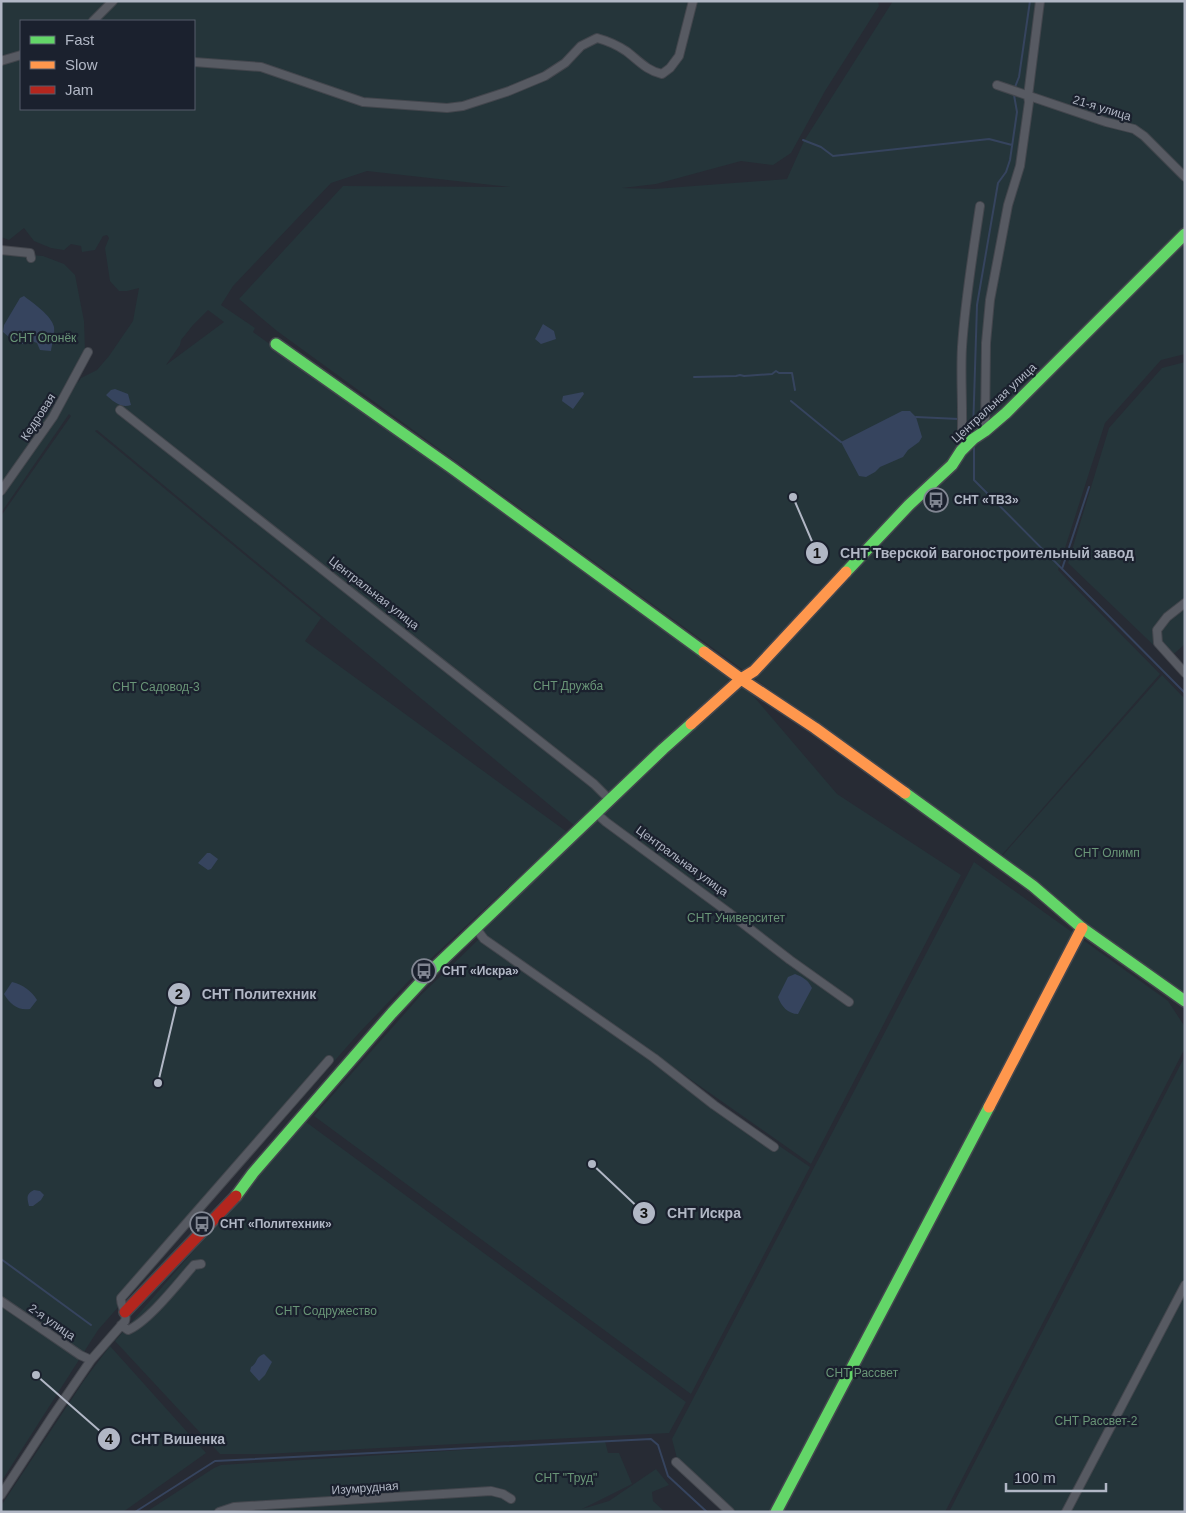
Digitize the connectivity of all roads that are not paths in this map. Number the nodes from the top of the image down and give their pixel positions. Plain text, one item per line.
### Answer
1 (113, 1) edge
2 (693, 1) edge
3 (1040, 1) edge
4 (94, 20) edge
5 (20, 55) edge
6 (1, 61) edge
7 (195, 62) edge
8 (997, 85) dead end
9 (1028, 96) junction
10 (1185, 177) edge
11 (980, 206) dead end
12 (1185, 234) edge
13 (1, 250) edge
14 (31, 258) dead end
15 (276, 344) dead end
16 (88, 352) dead end
17 (120, 410) dead end
18 (986, 432) junction
19 (961, 450) junction
20 (1, 492) edge
21 (1185, 603) edge
22 (1185, 673) edge
23 (741, 679) junction
24 (610, 800) junction
25 (596, 813) junction
26 (475, 927) junction
27 (1082, 928) junction
28 (1185, 1001) edge
29 (849, 1002) dead end
30 (329, 1060) dead end
31 (774, 1147) dead end
32 (201, 1264) dead end
33 (1185, 1285) edge
34 (1, 1301) edge
35 (125, 1312) junction
36 (122, 1325) junction
37 (91, 1360) junction
38 (676, 1462) dead end
39 (1, 1494) edge
40 (511, 1499) dead end
41 (219, 1512) edge
42 (730, 1512) edge
43 (776, 1512) edge
44 (1066, 1512) edge

1 - 4 street
2 - 7 street
3 - 9 street
5 - 6 street
8 - 9 street, 21-я улица
9 - 10 street, 21-я улица
9 - 18 street
11 - 19 street
12 - 18 street, Центральная улица
13 - 14 street
15 - 23 street
16 - 20 street, Кедровая
17 - 24 street, Центральная улица
18 - 19 street, Центральная улица
19 - 23 street, Центральная улица
21 - 22 street
23 - 24 street, Центральная улица
23 - 27 street
24 - 25 street, Центральная улица
25 - 26 street, Центральная улица
25 - 29 street, Центральная улица
26 - 31 street
26 - 35 street, Центральная улица
27 - 28 street
27 - 43 street
30 - 35 street
32 - 36 street
33 - 44 street
34 - 37 street, 2-я улица
35 - 36 street
36 - 37 street
37 - 39 street
38 - 42 street
40 - 41 street, Изумрудная

